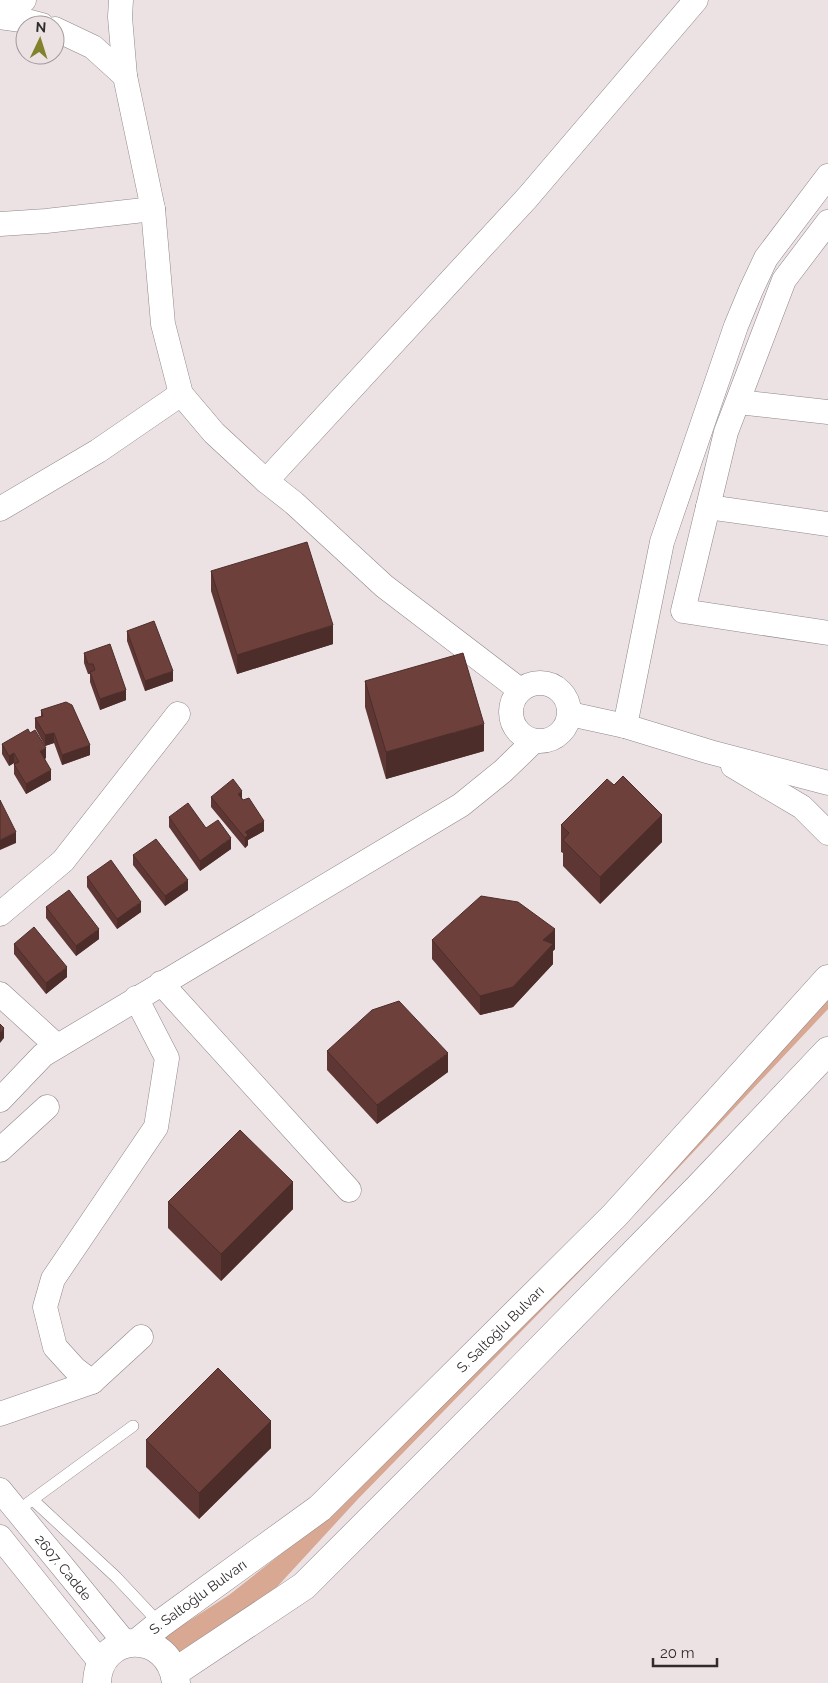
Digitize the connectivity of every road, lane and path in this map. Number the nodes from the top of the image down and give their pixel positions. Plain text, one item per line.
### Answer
1 (24, 0) edge
2 (121, 0) edge
3 (696, 0) edge
4 (0, 11) edge
5 (0, 17) edge
6 (15, 19) edge
7 (65, 34) edge
8 (126, 76) junction
9 (828, 176) edge
10 (153, 209) junction
11 (828, 222) edge
12 (0, 224) edge
13 (181, 394) junction
14 (738, 402) junction
15 (828, 412) edge
16 (266, 481) junction
17 (708, 507) junction
18 (0, 509) edge
19 (828, 524) edge
20 (828, 633) edge
21 (520, 690) junction
22 (178, 714) dead end
23 (570, 714) junction
24 (626, 726) junction
25 (534, 741) junction
26 (710, 752) junction
27 (828, 783) edge
28 (828, 833) edge
29 (0, 914) edge
30 (828, 979) edge
31 (161, 983) junction
32 (0, 994) edge
33 (136, 998) junction
34 (57, 1046) junction
35 (828, 1051) edge
36 (0, 1100) edge
37 (47, 1107) dead end
38 (0, 1150) edge
39 (349, 1190) dead end
40 (141, 1337) dead end
41 (92, 1382) junction
42 (0, 1414) edge
43 (134, 1426) dead end
44 (0, 1490) edge
45 (17, 1512) edge
46 (0, 1536) edge
47 (160, 1624) junction
48 (132, 1643) junction
49 (95, 1676) edge
50 (175, 1677) edge

1 - 4 street
2 - 8 street
3 - 16 street
5 - 6 street
7 - 8 street
8 - 10 street
9 - 24 street
10 - 12 street
10 - 13 street
11 - 14 street
13 - 16 street
13 - 18 street
14 - 15 street
14 - 17 street
16 - 21 street
17 - 19 street
17 - 20 street
21 - 23 street
21 - 25 street
22 - 29 street
23 - 24 street
23 - 25 street
24 - 26 street
25 - 31 street
26 - 27 street
26 - 28 street
30 - 47 main road, S. Saltoğlu Bulvarı
31 - 33 street
31 - 39 street
32 - 34 street
33 - 34 street
33 - 41 street
34 - 36 street
35 - 50 main road, S. Saltoğlu Bulvarı
37 - 38 street
40 - 41 street
41 - 42 street
43 - 45 lane
44 - 45 street, 2607. Cadde
45 - 47 lane
45 - 48 street, 2607. Cadde
46 - 49 street
47 - 48 main road, S. Saltoğlu Bulvarı
48 - 49 main road, S. Saltoğlu Bulvarı
48 - 50 main road, S. Saltoğlu Bulvarı

